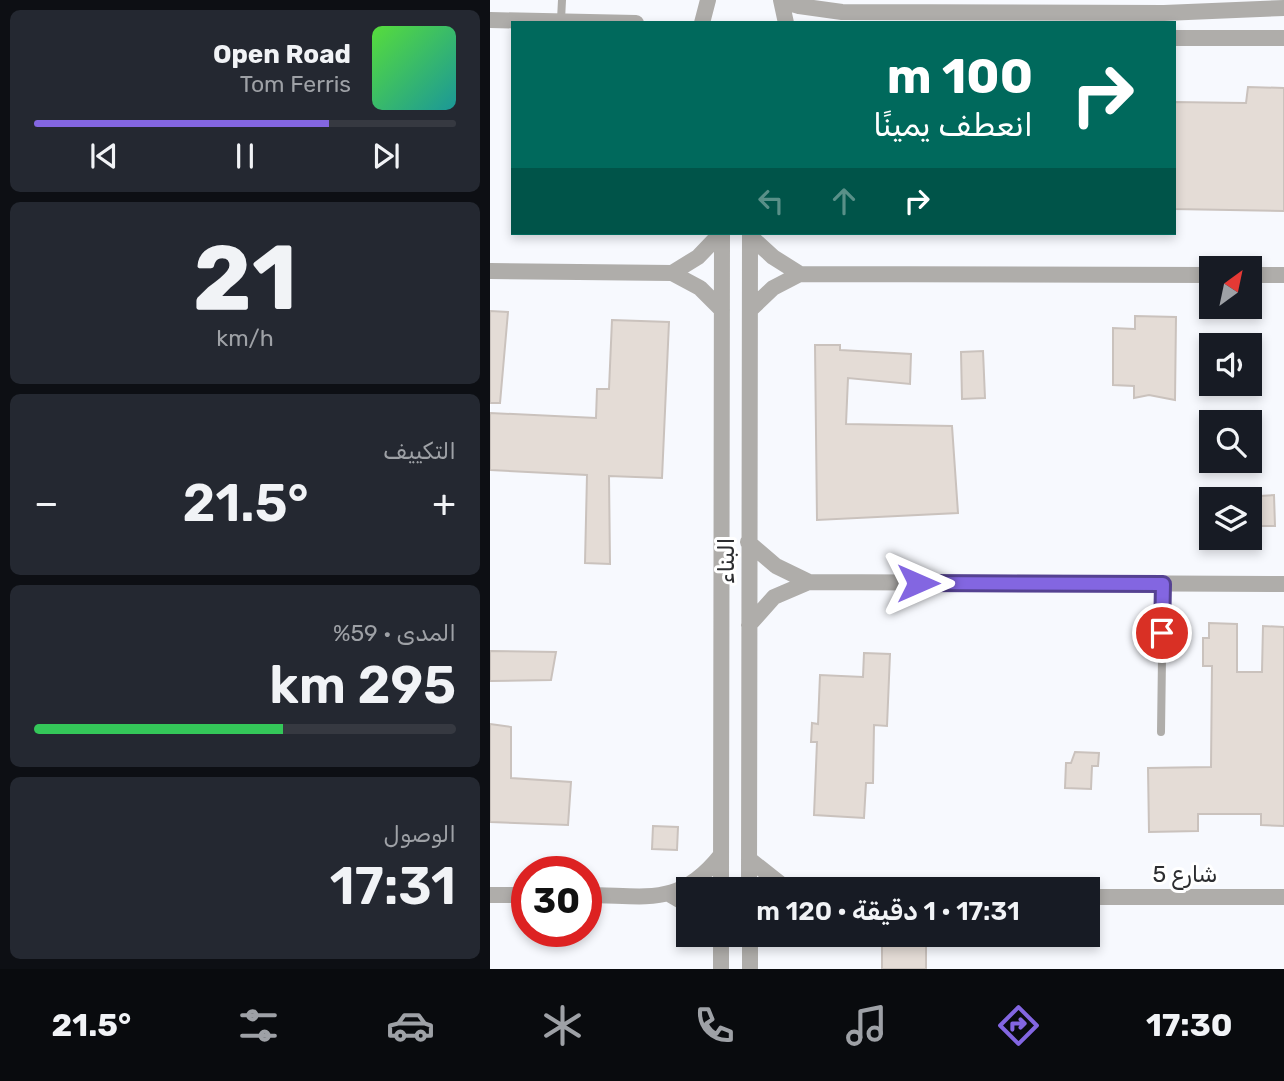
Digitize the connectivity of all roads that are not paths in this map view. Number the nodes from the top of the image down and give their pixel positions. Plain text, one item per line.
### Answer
1 (562, 0) edge
2 (708, 0) edge
3 (781, 0) edge
4 (879, 6) edge
5 (949, 6) edge
6 (1023, 6) edge
7 (1074, 6) edge
8 (1164, 6) edge
9 (1284, 8) edge
10 (490, 20) edge
11 (561, 20) junction
12 (586, 21) edge
13 (703, 21) edge
14 (786, 21) edge
15 (1176, 38) edge
16 (1284, 38) edge
17 (720, 235) edge
18 (722, 235) edge
19 (750, 235) edge
20 (751, 235) edge
21 (490, 271) edge
22 (672, 273) junction
23 (800, 274) junction
24 (1199, 275) edge
25 (1262, 275) edge
26 (1284, 275) edge
27 (751, 309) junction
28 (722, 310) junction
29 (748, 542) junction
30 (808, 582) junction
31 (1163, 584) junction
32 (1284, 584) edge
33 (749, 625) junction
34 (1161, 733) dead end
35 (721, 855) junction
36 (749, 859) junction
37 (721, 877) edge
38 (749, 877) edge
39 (772, 877) edge
40 (490, 895) edge
41 (511, 895) edge
42 (602, 895) edge
43 (671, 895) junction
44 (1100, 897) edge
45 (1284, 897) edge
46 (676, 898) edge
47 (721, 947) edge
48 (750, 947) edge
49 (721, 969) edge
50 (750, 969) edge

1 - 11 lane
2 - 13 street
3 - 4 street
3 - 14 street
4 - 5 street
5 - 6 street
6 - 7 street
7 - 8 street
8 - 9 street
10 - 11 street
11 - 12 street
15 - 16 street
17 - 22 street
18 - 28 street, البناء
19 - 27 street, البناء
20 - 23 street
21 - 22 street
22 - 28 street
23 - 24 street
23 - 27 street
25 - 26 street
27 - 29 street, البناء
28 - 35 street, البناء
29 - 30 street
29 - 33 street, البناء
30 - 31 street
30 - 33 street
31 - 32 street
31 - 34 lane
33 - 36 street, البناء
35 - 37 street, البناء
35 - 43 street
36 - 38 street, البناء
36 - 39 street
40 - 41 street
42 - 43 street
43 - 46 street
44 - 45 street, شارع 5
47 - 49 street
48 - 50 street

